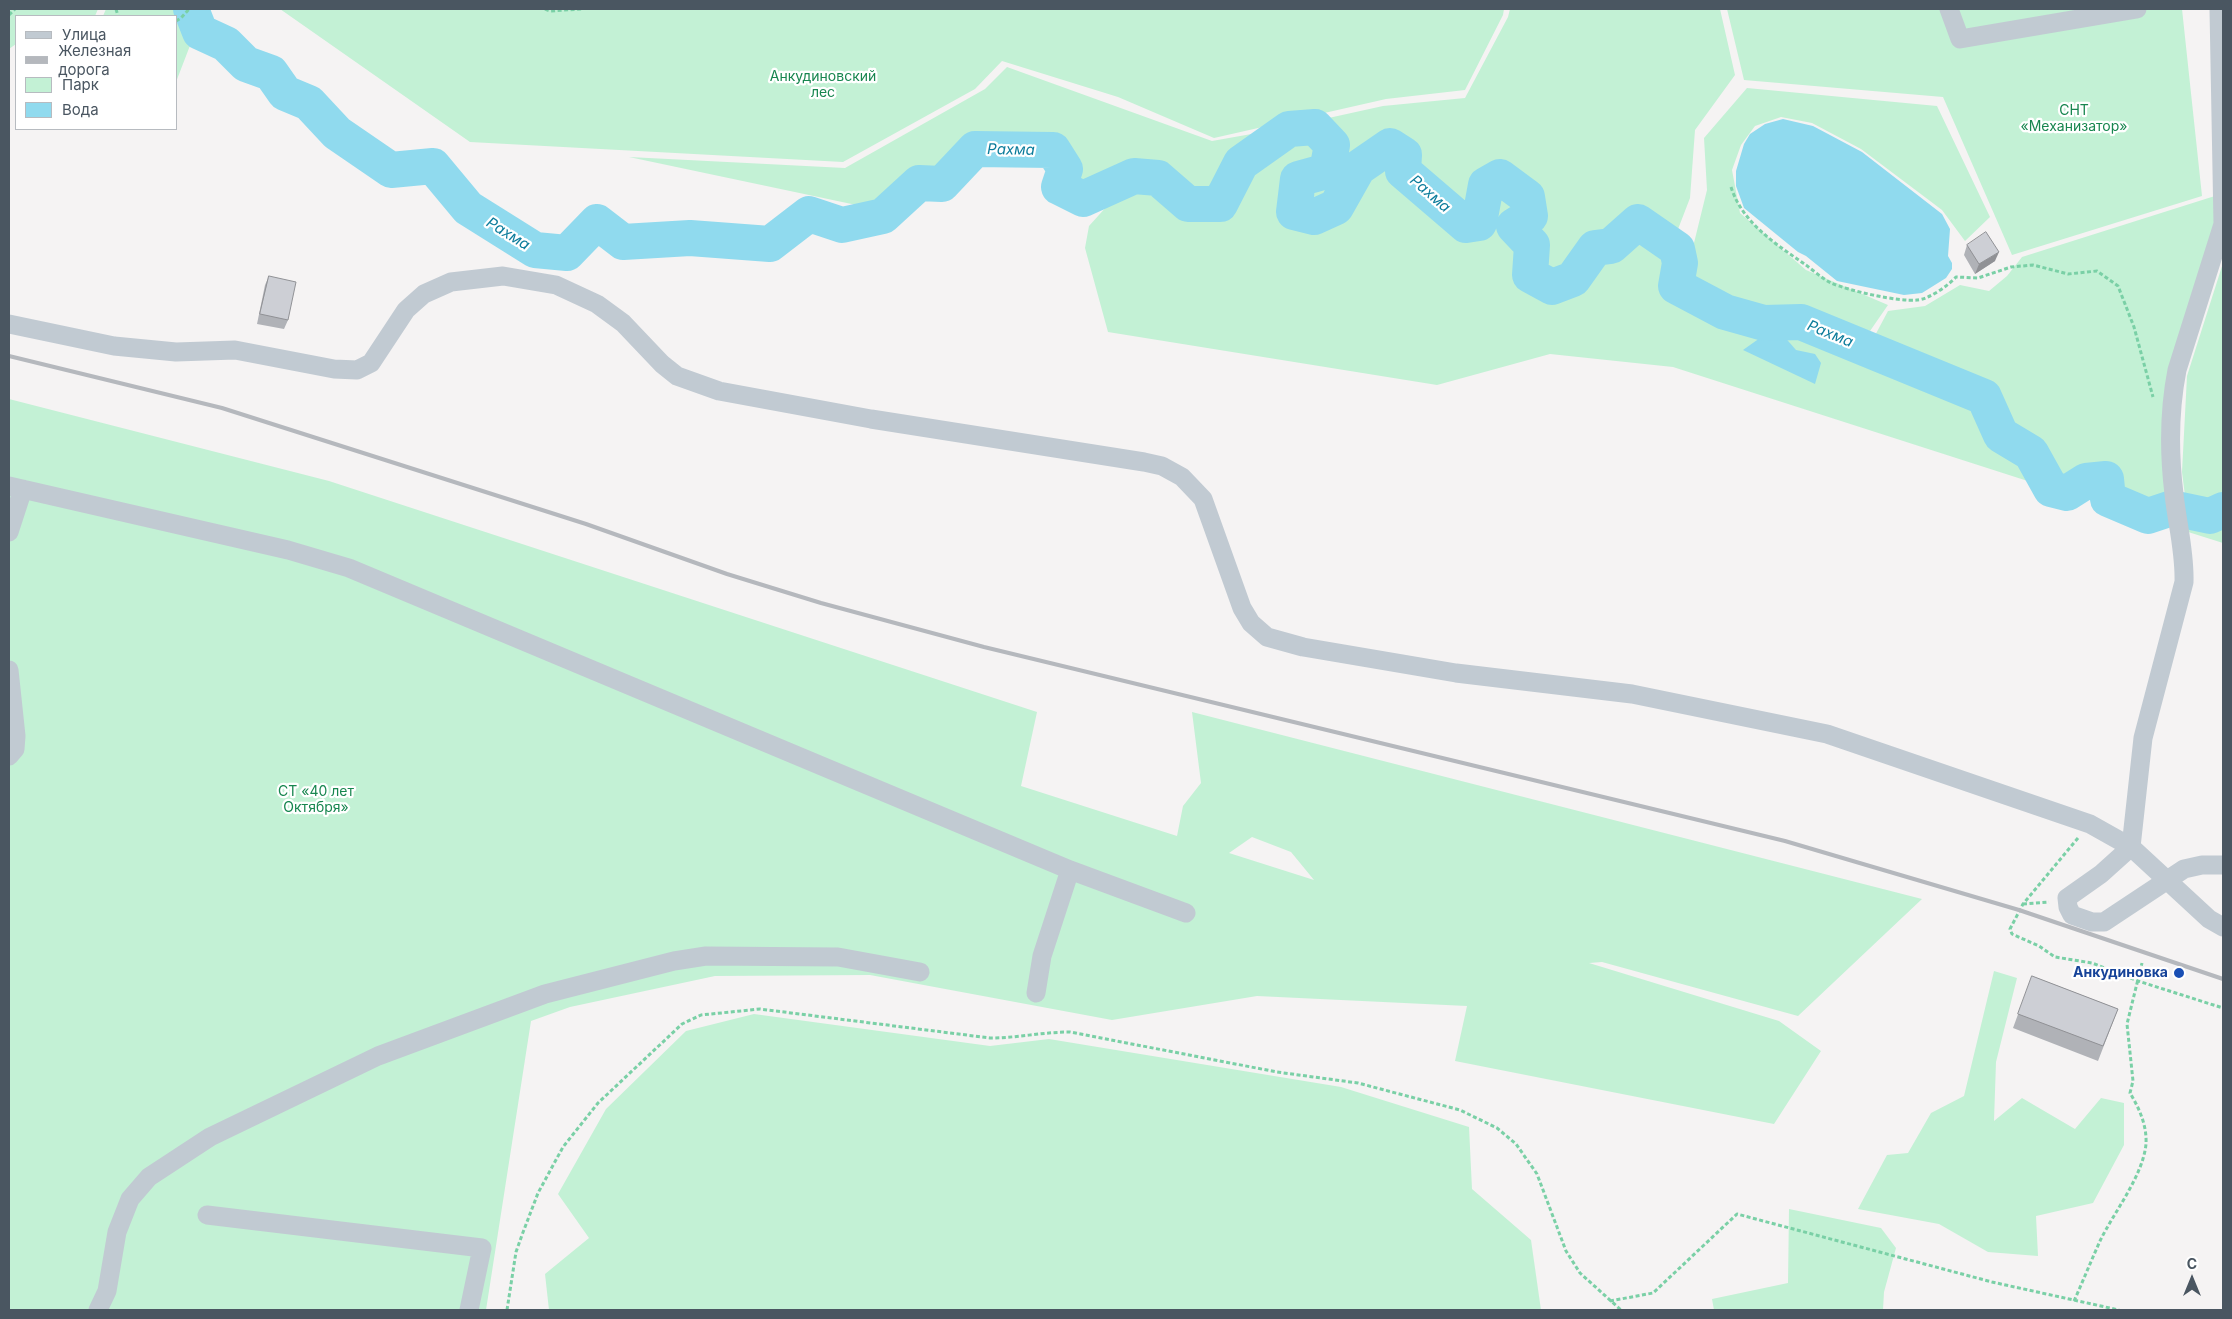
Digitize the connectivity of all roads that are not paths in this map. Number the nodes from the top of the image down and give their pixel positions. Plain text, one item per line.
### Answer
1 (1949, 9) edge
2 (2137, 9) edge
3 (2219, 9) edge
4 (9, 324) edge
5 (16, 488) edge
6 (9, 532) edge
7 (9, 670) edge
8 (9, 756) edge
9 (2131, 847) junction
10 (2223, 865) edge
11 (1070, 870) junction
12 (2167, 880) junction
13 (1186, 913) dead end
14 (2223, 927) edge
15 (920, 972) dead end
16 (1036, 993) dead end
17 (207, 1215) dead end
18 (98, 1310) edge
19 (469, 1310) edge

1 - 2 street
3 - 9 street
4 - 9 street
5 - 6 street
5 - 11 street
7 - 8 street
9 - 12 street
9 - 12 street
10 - 12 street
11 - 13 street
11 - 16 street
12 - 14 street
15 - 18 street
17 - 19 street

